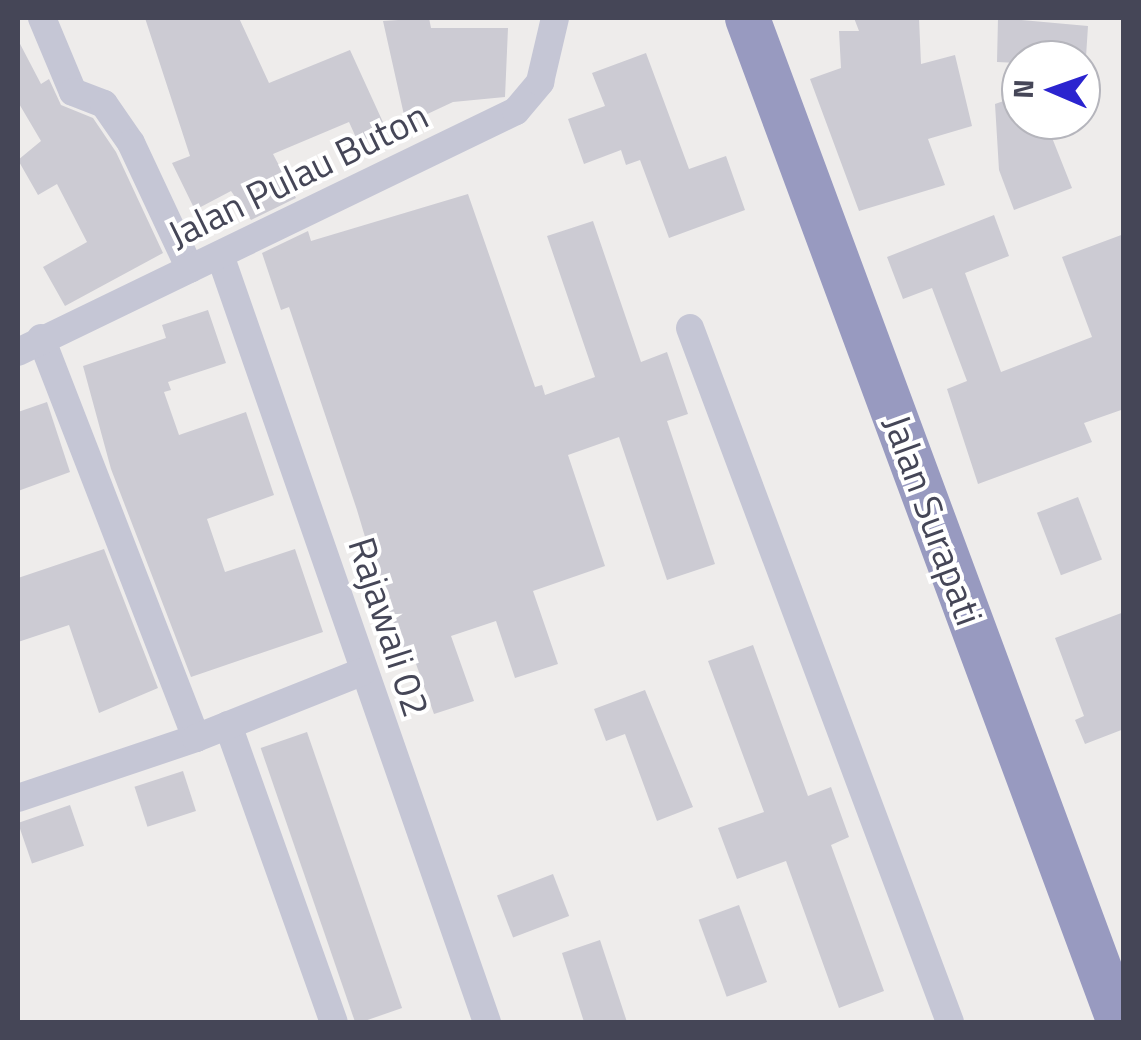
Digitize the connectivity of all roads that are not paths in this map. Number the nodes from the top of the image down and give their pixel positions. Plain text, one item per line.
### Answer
1 (42, 18) edge
2 (555, 18) edge
3 (748, 18) edge
4 (220, 255) junction
5 (190, 269) junction
6 (690, 328) dead end
7 (29, 345) edge
8 (362, 672) junction
9 (228, 726) junction
10 (196, 738) junction
11 (18, 798) edge
12 (480, 1020) edge
13 (334, 1022) edge
14 (950, 1022) edge
15 (1119, 1022) edge

1 - 5 street
2 - 4 street, Jalan Pulau Buton
3 - 15 highway, Jalan Surapati
4 - 5 street, Jalan Pulau Buton
4 - 8 street, Rajawali 02
5 - 7 street, Jalan Pulau Buton
6 - 14 street
7 - 10 street
8 - 9 street
8 - 12 street, Rajawali 02
9 - 10 street
9 - 13 street
10 - 11 street

